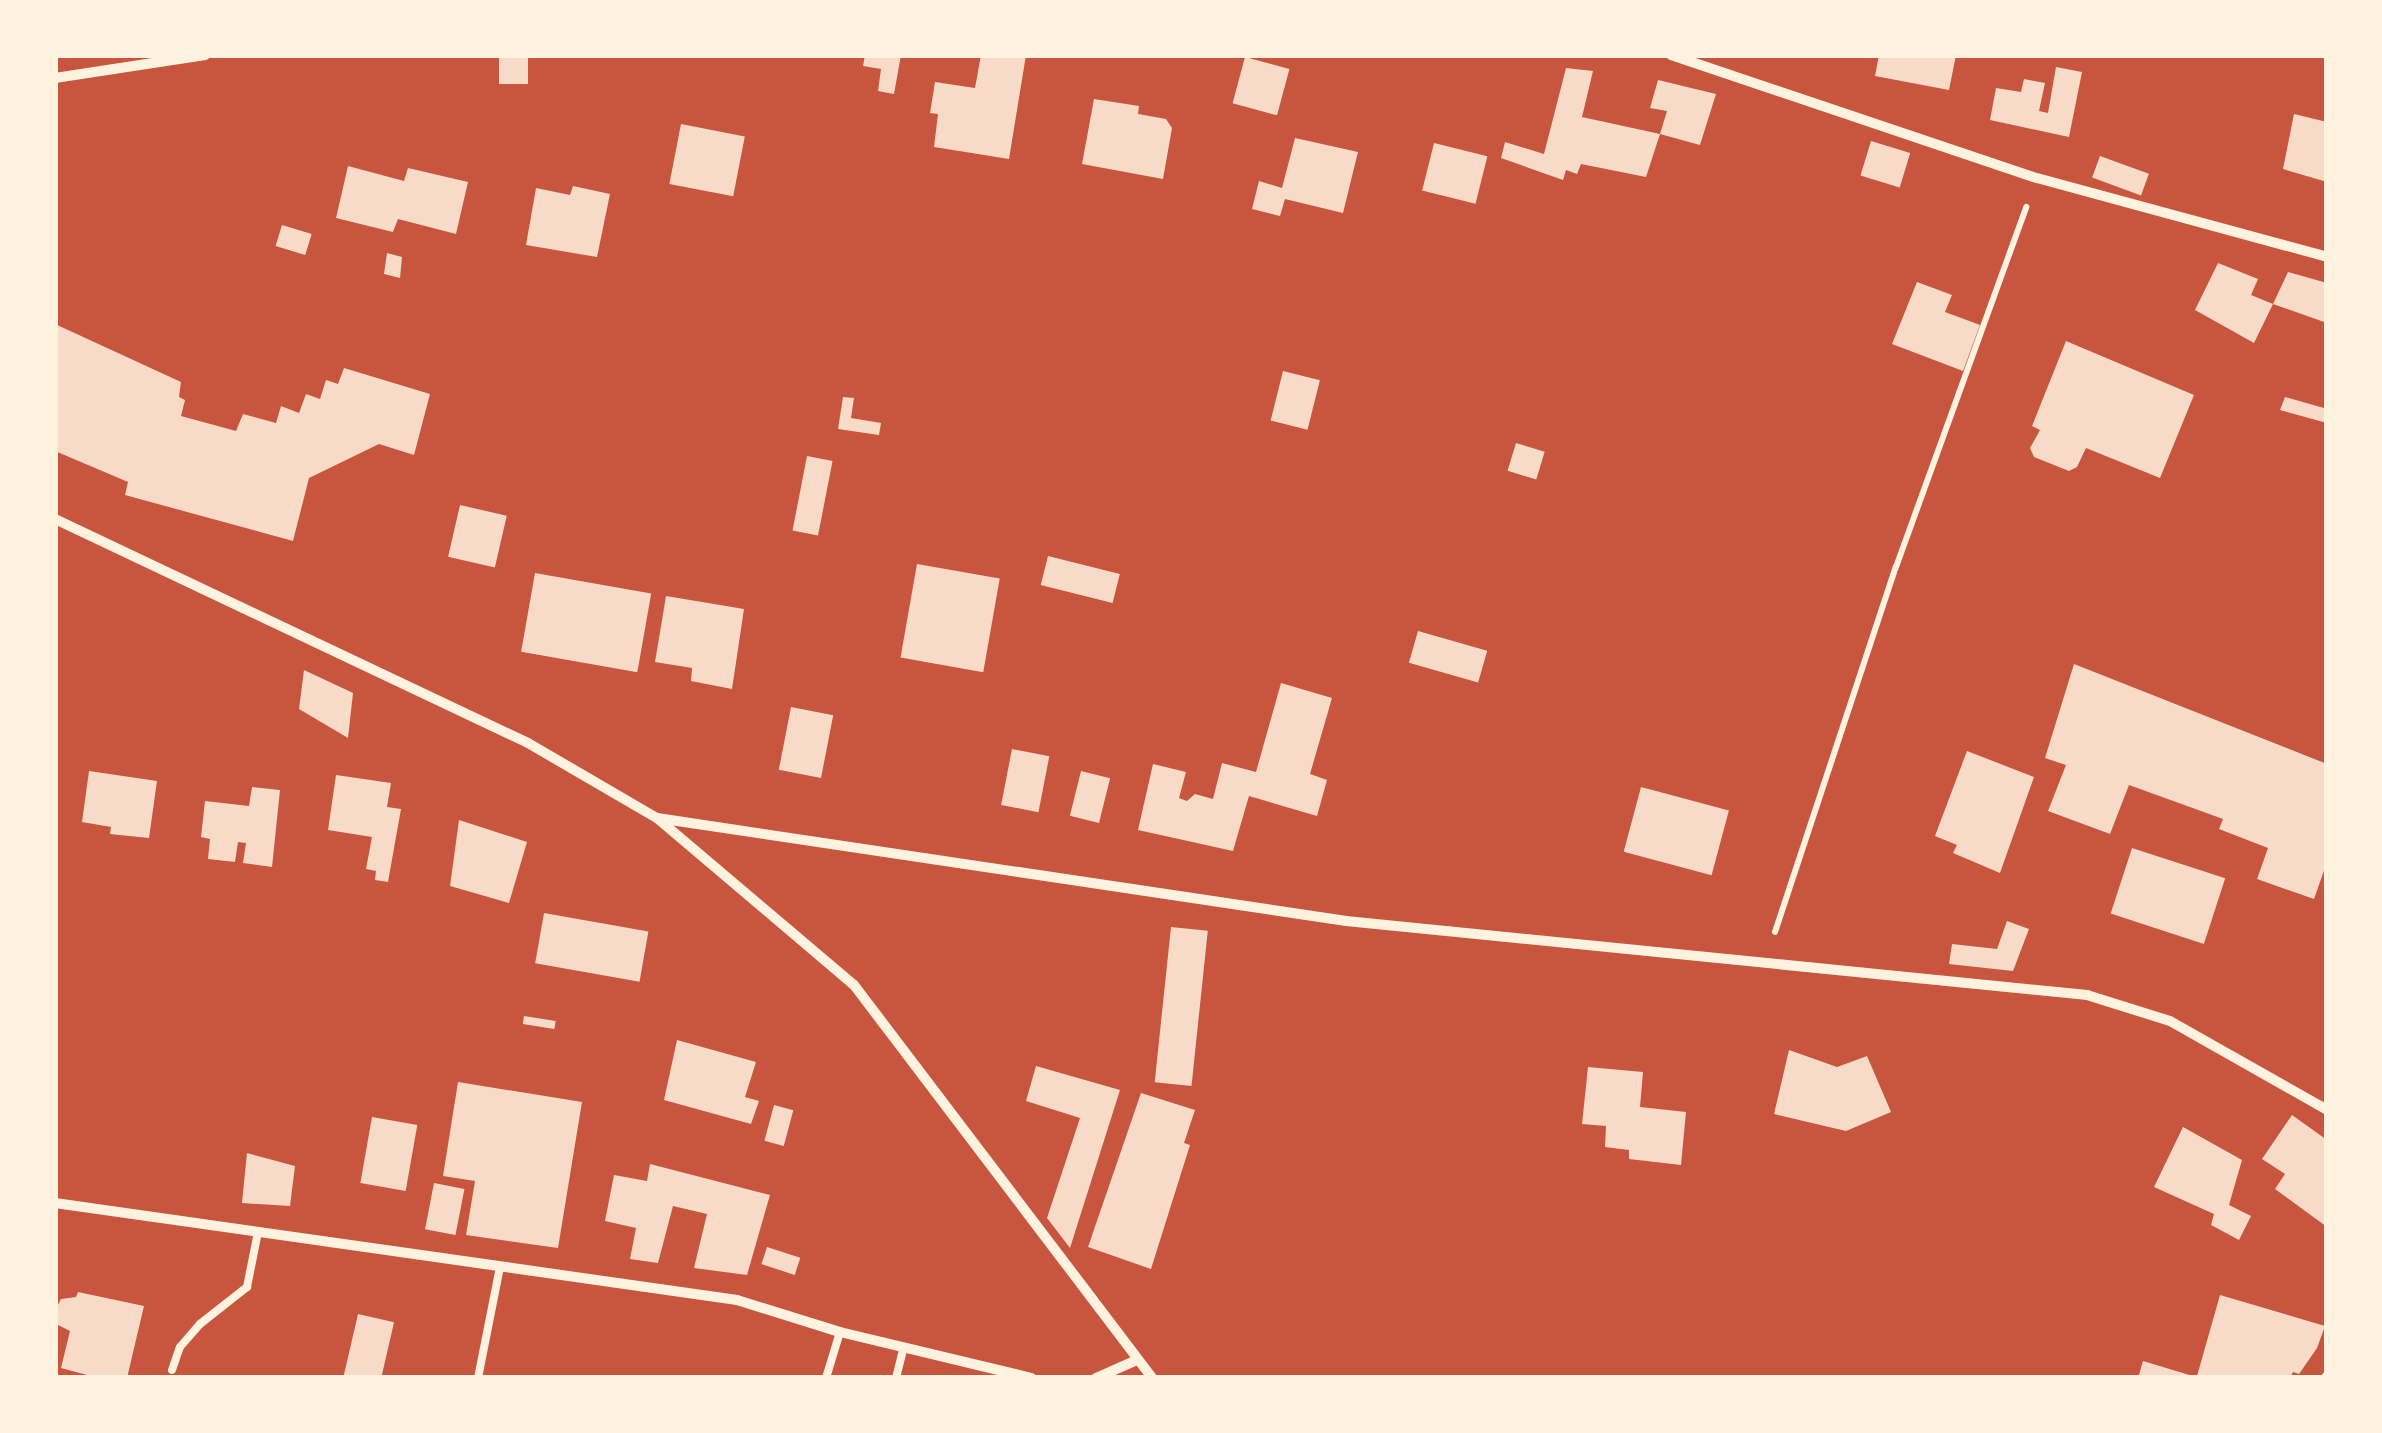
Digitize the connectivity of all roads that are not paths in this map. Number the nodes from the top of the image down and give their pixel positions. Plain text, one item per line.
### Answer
1 (204, 55) edge
2 (1671, 55) edge
3 (55, 78) edge
4 (2327, 257) edge
5 (55, 519) edge
6 (658, 818) junction
7 (2327, 1110) edge
8 (55, 1203) edge
9 (258, 1232) junction
10 (500, 1267) junction
11 (840, 1332) junction
12 (904, 1348) junction
13 (1137, 1360) junction
14 (172, 1370) dead end
15 (478, 1378) edge
16 (826, 1378) edge
17 (896, 1378) edge
18 (1032, 1378) edge
19 (1096, 1378) edge
20 (1152, 1378) edge

1 - 3 street
2 - 4 street
5 - 6 street
6 - 7 street
6 - 13 street
8 - 9 street
9 - 10 street
9 - 14 lane
10 - 11 street
10 - 15 lane
11 - 12 street
11 - 16 lane
12 - 17 lane
12 - 18 street
13 - 19 street
13 - 20 street

